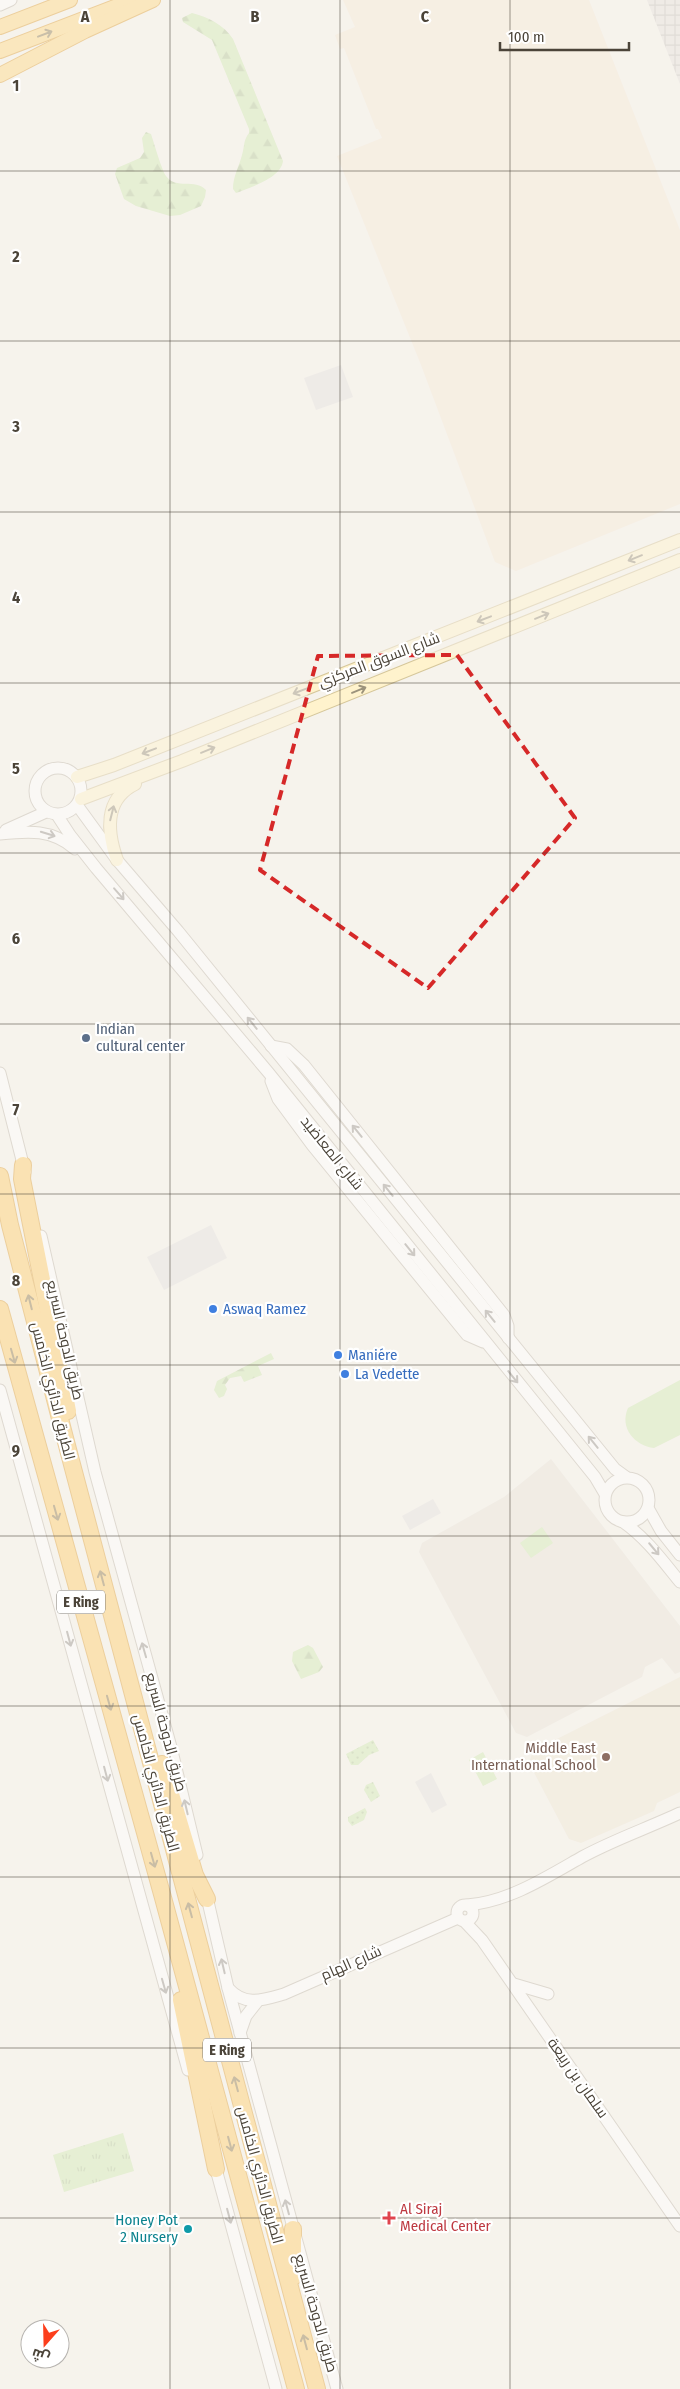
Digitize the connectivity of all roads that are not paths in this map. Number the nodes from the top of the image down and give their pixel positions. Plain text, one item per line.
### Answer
1 (11, 0) edge
2 (70, 0) edge
3 (133, 0) edge
4 (153, 0) edge
5 (0, 4) edge
6 (0, 27) edge
7 (0, 51) edge
8 (0, 75) edge
9 (680, 540) edge
10 (680, 560) edge
11 (182, 761) junction
12 (77, 777) junction
13 (79, 802) junction
14 (52, 813) junction
15 (0, 833) edge
16 (117, 860) junction
17 (96, 868) junction
18 (271, 1046) junction
19 (0, 1074) edge
20 (23, 1165) junction
21 (0, 1176) edge
22 (406, 1212) junction
23 (424, 1216) junction
24 (1, 1315) edge
25 (508, 1338) junction
26 (0, 1390) edge
27 (65, 1438) junction
28 (626, 1477) junction
29 (605, 1494) junction
30 (648, 1508) junction
31 (623, 1522) junction
32 (680, 1555) edge
33 (680, 1582) edge
34 (137, 1710) junction
35 (680, 1813) edge
36 (680, 1819) edge
37 (568, 1866) junction
38 (162, 1894) junction
39 (207, 1899) junction
40 (465, 1914) junction
41 (512, 1983) junction
42 (228, 1988) junction
43 (548, 1994) dead end
44 (257, 2002) junction
45 (240, 2033) junction
46 (216, 2169) junction
47 (680, 2226) edge
48 (293, 2229) junction
49 (294, 2301) junction
50 (272, 2374) junction
51 (269, 2389) edge
52 (276, 2389) edge
53 (296, 2389) edge
54 (318, 2389) edge
55 (337, 2389) edge

1 - 5 street
2 - 6 highway
7 -> 3 highway
4 - 8 highway
9 -> 12 main road, شارع السوق المركزي
11 -> 10 main road, شارع السوق المركزي
11 - 13 main road, شارع السوق المركزي
16 -> 11 main road
12 - 13 street
12 - 14 street
13 - 14 street
13 - 16 street, شارع المعاضيد
14 - 15 street
14 - 17 street, شارع المعاضيد
15 -> 17 street
18 -> 16 street, شارع المعاضيد
17 -> 29 street, شارع المعاضيد
22 -> 18 street, شارع المعاضيد
23 -> 18 street
19 - 20 street, طريق الدوحة السريع
20 - 27 highway
39 -> 20 street, طريق الدوحة السريع
27 -> 21 highway, الطريق الدائري الخامس / E Ring
22 - 23 street
25 -> 22 street, شارع المعاضيد
23 - 25 street
24 -> 38 highway, الطريق الدائري الخامس / E Ring
28 -> 25 street, شارع المعاضيد
26 -> 46 street
34 -> 27 highway, الطريق الدائري الخامس / E Ring
28 - 29 street
28 - 30 street
29 - 31 street
30 - 31 street
30 - 32 street
31 -> 33 street
34 - 39 highway
49 -> 34 highway, الطريق الدائري الخامس / E Ring
35 - 37 street
36 - 37 street
37 - 40 street
38 - 46 highway
38 -> 53 highway, الطريق الدائري الخامس / E Ring
42 -> 39 street, طريق الدوحة السريع
40 - 41 street, سلمان بن ربيعة
40 - 44 street, شارع الهام
41 - 43 street
41 - 47 street, سلمان بن ربيعة
42 - 44 street
42 - 45 street, طريق الدوحة السريع
44 - 45 street
48 -> 45 street, طريق الدوحة السريع
46 -> 50 street
48 - 49 highway
48 - 55 street, طريق الدوحة السريع
54 -> 49 highway, الطريق الدائري الخامس / E Ring
50 - 51 street
50 - 52 street

